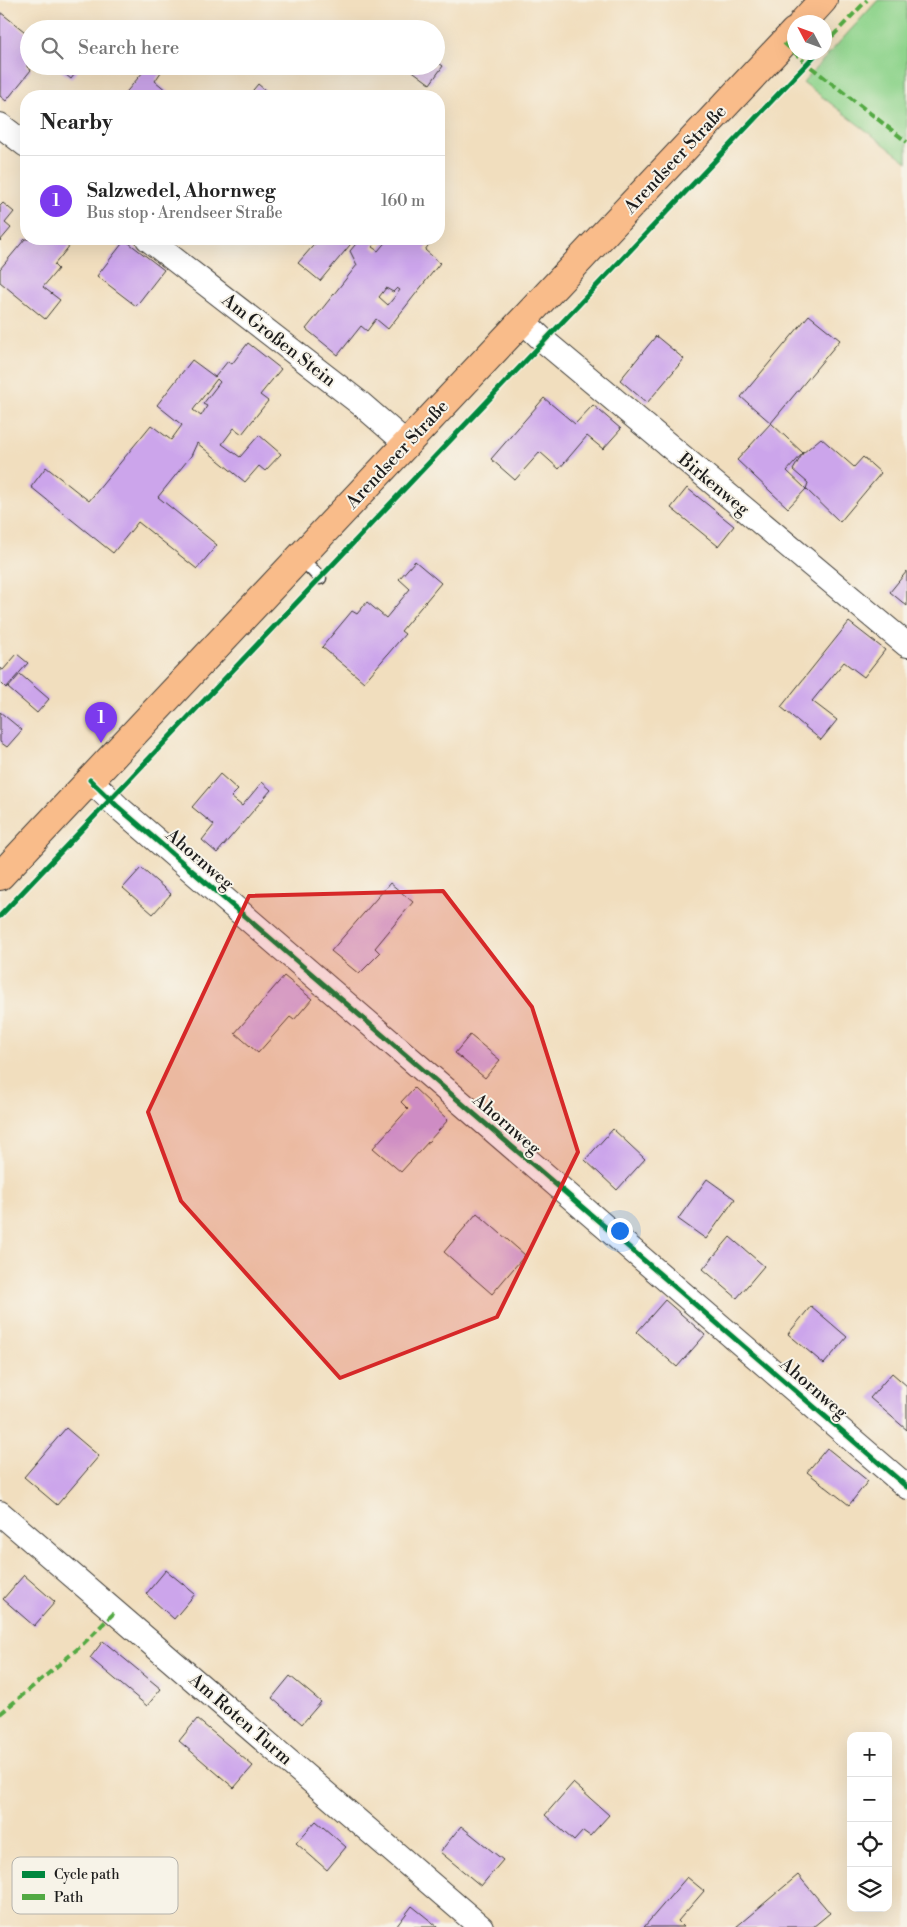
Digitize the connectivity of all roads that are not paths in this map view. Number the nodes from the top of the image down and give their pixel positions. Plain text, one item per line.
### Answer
1 (823, 0) edge
2 (809, 15) edge
3 (787, 39) edge
4 (0, 125) edge
5 (20, 140) edge
6 (156, 245) edge
7 (522, 321) junction
8 (407, 444) junction
9 (300, 558) junction
10 (320, 578) dead end
11 (907, 645) edge
12 (90, 780) junction
13 (0, 876) edge
14 (907, 1487) edge
15 (0, 1513) edge
16 (480, 1927) edge

1 - 2 main road
3 - 7 main road, Arendseer Straße
4 - 5 street
6 - 8 street, Am Großen Stein
7 - 8 main road, Arendseer Straße
7 - 11 street, Birkenweg
8 - 9 main road, Arendseer Straße
9 - 10 lane
9 - 12 main road, Arendseer Straße
12 - 13 main road, Arendseer Straße
12 - 14 street, Ahornweg
15 - 16 street, Am Roten Turm

